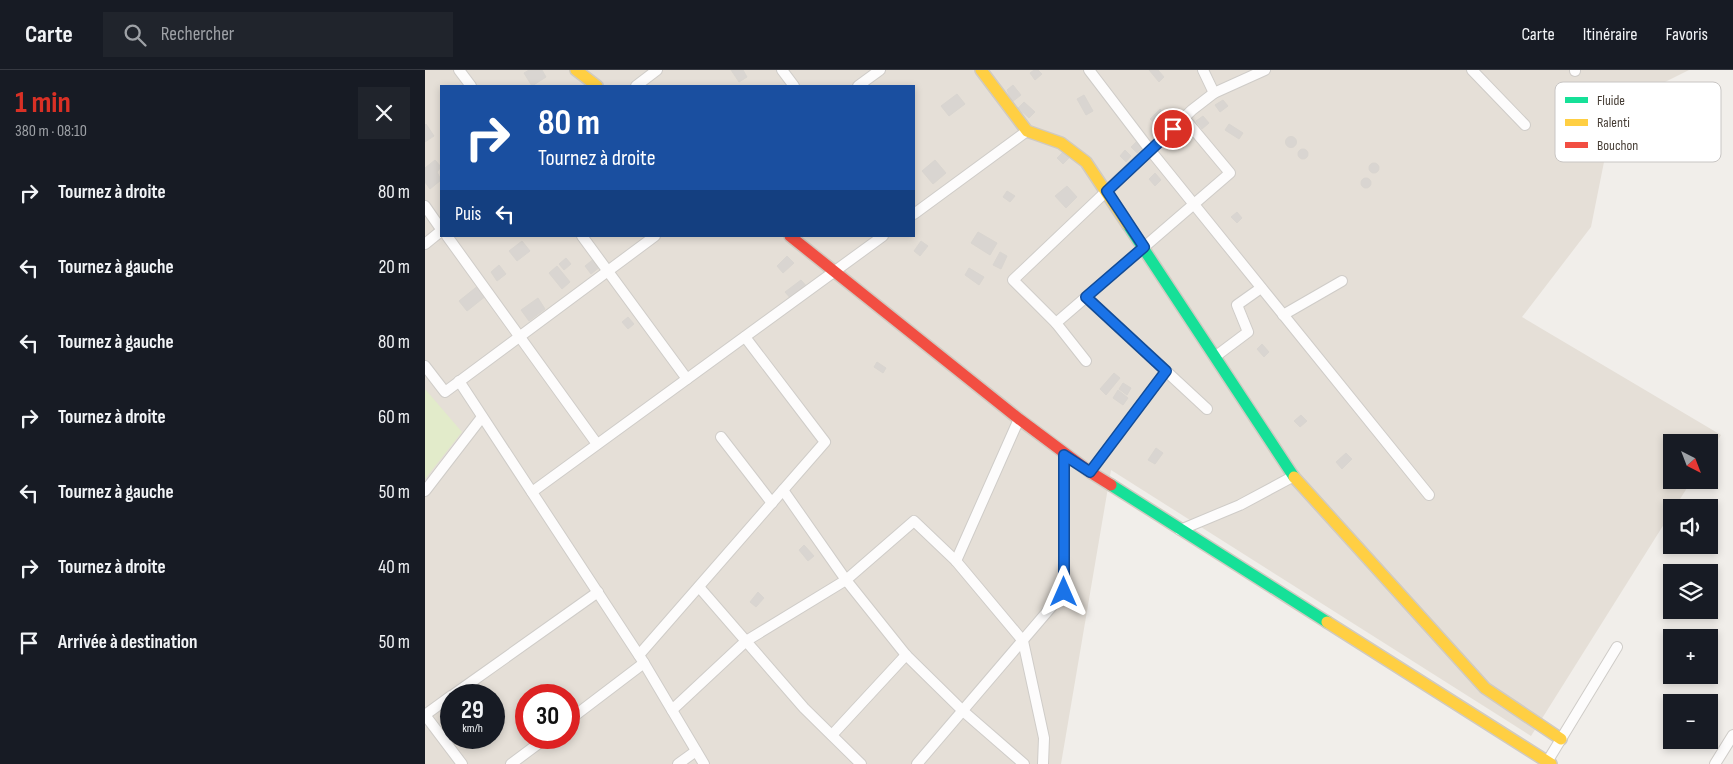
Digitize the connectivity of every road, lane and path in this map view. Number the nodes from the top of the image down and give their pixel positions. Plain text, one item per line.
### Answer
1 (459, 70) edge
2 (576, 70) edge
3 (657, 70) edge
4 (782, 70) edge
5 (880, 70) edge
6 (981, 70) edge
7 (1089, 70) edge
8 (1203, 70) edge
9 (1265, 70) edge
10 (1472, 70) edge
11 (470, 85) edge
12 (596, 85) edge
13 (637, 85) edge
14 (793, 85) edge
15 (859, 85) edge
16 (1214, 93) junction
17 (1184, 118) junction
18 (1525, 125) dead end
19 (1027, 132) junction
20 (1150, 150) junction
21 (1107, 191) junction
22 (1194, 205) junction
23 (425, 206) edge
24 (915, 213) edge
25 (440, 228) edge
26 (440, 231) edge
27 (448, 237) edge
28 (583, 237) edge
29 (654, 237) edge
30 (791, 237) edge
31 (882, 237) edge
32 (425, 244) edge
33 (1144, 247) junction
34 (608, 271) junction
35 (834, 272) junction
36 (1342, 281) dead end
37 (1261, 288) junction
38 (1086, 297) junction
39 (1283, 315) junction
40 (1056, 323) junction
41 (519, 337) junction
42 (745, 337) junction
43 (1216, 356) junction
44 (1086, 361) dead end
45 (425, 366) edge
46 (1166, 371) junction
47 (687, 379) junction
48 (459, 382) junction
49 (1207, 409) dead end
50 (482, 416) junction
51 (1019, 419) junction
52 (721, 437) dead end
53 (597, 444) junction
54 (1064, 455) junction
55 (1090, 472) junction
56 (1294, 476) junction
57 (783, 490) junction
58 (425, 491) edge
59 (532, 492) junction
60 (1429, 495) dead end
61 (772, 503) junction
62 (1180, 530) junction
63 (955, 562) junction
64 (846, 580) junction
65 (699, 586) junction
66 (598, 592) junction
67 (746, 641) junction
68 (1023, 641) junction
69 (1617, 647) dead end
70 (906, 655) junction
71 (642, 659) junction
72 (469, 684) edge
73 (440, 704) edge
74 (672, 710) junction
75 (963, 710) junction
76 (580, 711) edge
77 (425, 715) edge
78 (832, 736) junction
79 (1733, 736) edge
80 (1561, 740) junction
81 (531, 749) edge
82 (696, 751) junction
83 (1549, 763) edge
84 (463, 764) edge
85 (511, 764) edge
86 (679, 764) edge
87 (704, 764) edge
88 (861, 764) edge
89 (917, 764) edge
90 (1024, 764) edge
91 (1043, 764) edge
92 (1715, 764) edge

1 - 11 street
2 - 12 main road
3 - 13 street
4 - 14 street
5 - 15 street
6 - 19 main road
7 - 20 street
8 - 16 street
9 - 16 street
10 - 18 street
16 - 17 street
17 - 20 street
17 - 22 street
19 - 21 main road
19 - 24 street
20 - 21 street
20 - 22 street
21 - 33 main road
21 - 40 street
22 - 33 street
22 - 37 street
23 - 25 street
26 - 32 street
27 - 41 street
28 - 34 street
29 - 34 street
30 - 35 main road
31 - 35 street
33 - 38 street
33 - 43 main road
34 - 41 street
34 - 47 street
35 - 42 street
35 - 51 main road
36 - 39 street
37 - 39 street
37 - 43 street
38 - 40 street
38 - 46 street
39 - 60 street
40 - 44 street
41 - 48 street
41 - 53 street
42 - 47 street
42 - 57 street
43 - 56 main road
45 - 48 street
46 - 49 street
46 - 55 street
47 - 53 street
48 - 50 street
50 - 58 street
50 - 59 street
51 - 54 main road
51 - 63 street
52 - 61 street
53 - 59 street
54 - 55 main road
54 - 68 street
55 - 62 main road
56 - 62 street
56 - 80 main road
57 - 61 street
57 - 64 street
59 - 66 street
61 - 65 street
62 - 83 main road
63 - 64 street
63 - 68 street
64 - 67 street
64 - 70 street
65 - 67 street
65 - 71 street
66 - 71 street
66 - 72 street
67 - 74 street
67 - 78 street
68 - 75 street
68 - 91 street
69 - 80 street
70 - 75 street
70 - 78 street
71 - 74 street
71 - 76 street
73 - 77 street
74 - 82 street
75 - 89 street
75 - 90 street
77 - 84 street
78 - 88 street
79 - 92 street
80 - 83 street
81 - 85 street
82 - 86 street
82 - 87 street

